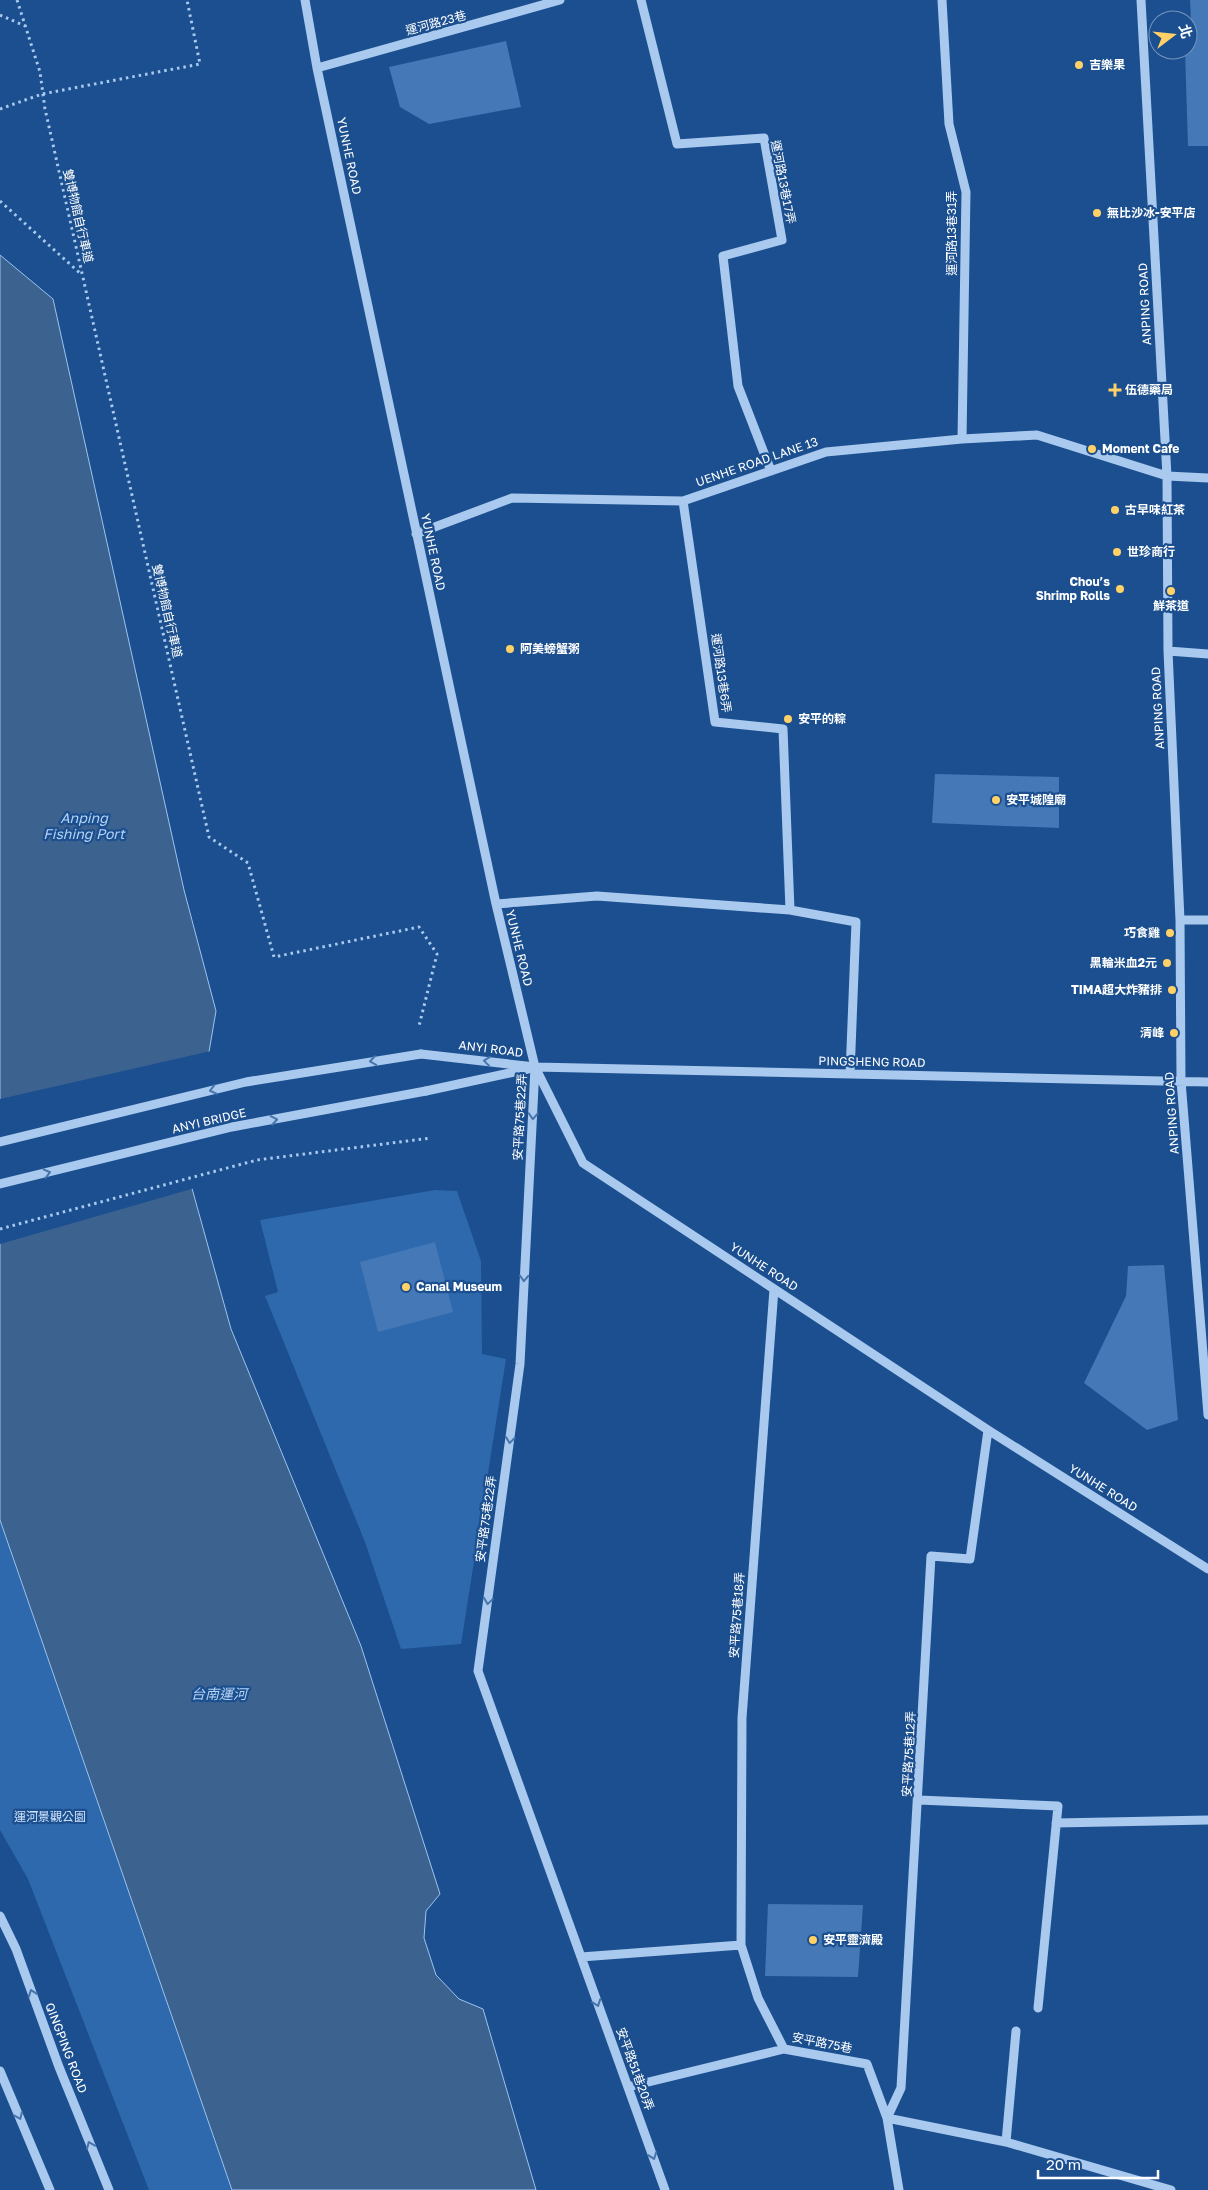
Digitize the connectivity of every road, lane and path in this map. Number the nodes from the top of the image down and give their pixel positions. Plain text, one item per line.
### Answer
1 (17, 0) edge
2 (186, 0) edge
3 (304, 0) edge
4 (560, 0) edge
5 (641, 0) edge
6 (942, 0) edge
7 (1141, 0) edge
8 (0, 15) edge
9 (26, 27) junction
10 (317, 68) junction
11 (42, 94) junction
12 (0, 109) edge
13 (0, 201) edge
14 (82, 275) junction
15 (962, 439) junction
16 (771, 471) junction
17 (1167, 476) junction
18 (1208, 478) edge
19 (683, 500) junction
20 (416, 534) junction
21 (1168, 651) junction
22 (1208, 654) edge
23 (496, 904) junction
24 (790, 910) junction
25 (1180, 920) junction
26 (1208, 920) edge
27 (418, 1026) dead end
28 (535, 1067) junction
29 (850, 1074) junction
30 (1181, 1081) junction
31 (1208, 1082) edge
32 (426, 1092) joint
33 (431, 1138) dead end
34 (0, 1142) edge
35 (0, 1184) edge
36 (0, 1229) edge
37 (774, 1289) junction
38 (1208, 1415) edge
39 (988, 1430) junction
40 (1208, 1569) edge
41 (919, 1800) junction
42 (1208, 1820) edge
43 (1056, 1823) junction
44 (0, 1916) edge
45 (740, 1944) junction
46 (581, 1957) junction
47 (1038, 2008) dead end
48 (1016, 2031) dead end
49 (784, 2049) junction
50 (0, 2070) edge
51 (628, 2087) junction
52 (887, 2118) junction
53 (1006, 2142) junction
54 (50, 2190) edge
55 (108, 2190) edge
56 (666, 2190) edge
57 (899, 2190) edge
58 (1170, 2190) edge

1 - 9 path, 雙博物館自行車道
2 - 11 path
3 - 10 street, YUNHE ROAD
4 - 10 street, 運河路23巷
5 - 16 street, 運河路13巷17弄
6 - 15 street, 運河路13巷31弄
7 - 17 street, ANPING ROAD
8 - 9 path
9 - 11 path, 雙博物館自行車道
10 - 20 street, YUNHE ROAD
11 - 12 path
11 - 14 path, 雙博物館自行車道
13 - 14 path
14 - 27 path, 雙博物館自行車道
15 - 16 street, UENHE ROAD LANE 13
15 - 17 street, UENHE ROAD LANE 13
16 - 19 street, UENHE ROAD LANE 13
17 - 18 street, UENHE ROAD LANE 13
17 - 21 street, ANPING ROAD
19 - 20 street, UENHE ROAD LANE 13
19 - 24 street, 運河路13巷6弄
20 - 23 street, YUNHE ROAD
21 - 22 street
21 - 25 street, ANPING ROAD
23 - 24 street
23 - 28 street, YUNHE ROAD
24 - 29 street
25 - 26 street
25 - 30 street, ANPING ROAD
28 - 29 street, PINGSHENG ROAD
28 - 32 street, ANYI ROAD
28 -> 34 street, ANYI ROAD, bridge
28 - 37 street, YUNHE ROAD
28 -> 46 street, 安平路75巷22弄
29 - 30 street, PINGSHENG ROAD
30 - 31 street, PINGSHENG ROAD
30 - 38 street, ANPING ROAD
35 -> 32 street, ANYI BRIDGE, bridge
33 - 36 path, bridge
37 - 39 street, YUNHE ROAD
37 - 45 street, 安平路75巷18弄
39 - 40 street, YUNHE ROAD
39 - 41 street, 安平路75巷12弄
41 - 43 street
41 - 52 street, 安平路75巷12弄
42 - 43 street
43 - 47 street
55 -> 44 street, QINGPING ROAD
45 - 46 street
45 - 49 street, 安平路75巷
46 -> 51 street, 安平路51巷20弄
48 - 53 street
49 - 51 street
49 - 52 street, 安平路75巷
50 -> 54 street
51 -> 56 street, 安平路51巷20弄
52 - 53 street
52 - 57 street
53 - 58 street

